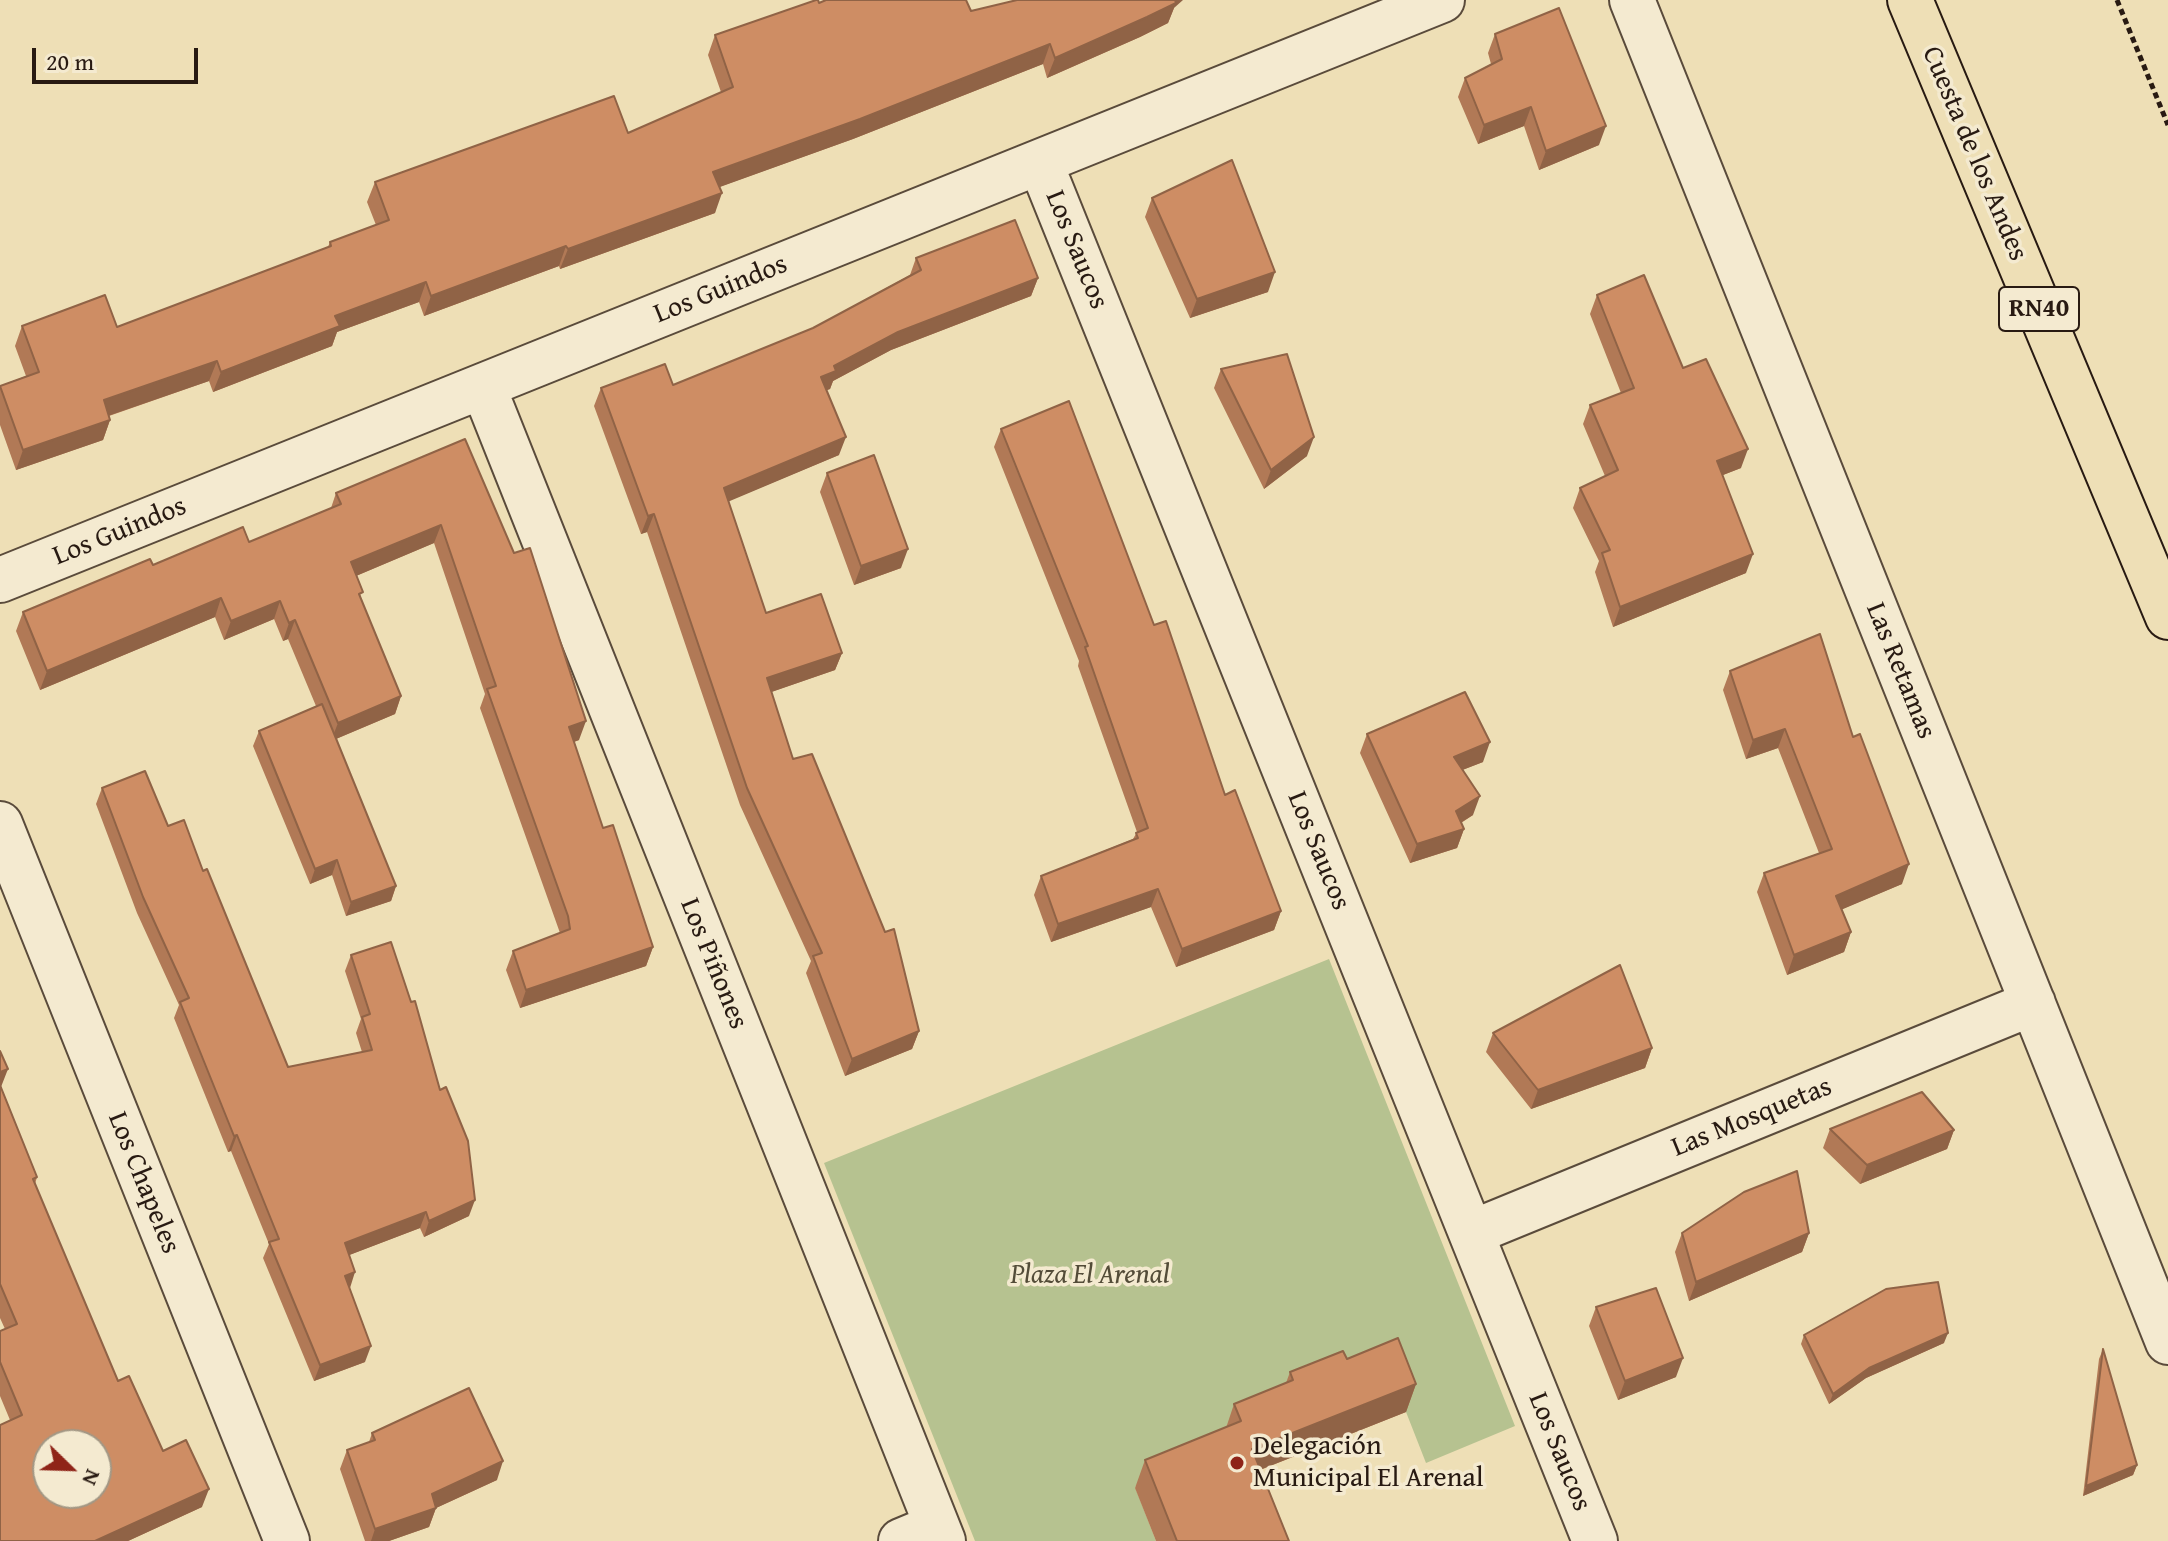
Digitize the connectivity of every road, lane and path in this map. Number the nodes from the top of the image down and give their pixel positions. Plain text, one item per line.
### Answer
1 (1442, 0) edge
2 (1632, 0) edge
3 (1910, 0) edge
4 (2117, 0) edge
5 (2168, 125) edge
6 (1040, 162) junction
7 (483, 386) junction
8 (0, 580) edge
9 (2168, 617) edge
10 (0, 824) edge
11 (2033, 1003) junction
12 (1471, 1233) junction
13 (2168, 1342) edge
14 (927, 1536) edge
15 (287, 1541) edge
16 (1595, 1541) edge

1 - 6 street, Los Guindos
2 - 11 street, Las Retamas
3 - 9 main road, Cuesta de los Andes / RN40
4 - 5 path
6 - 7 street, Los Guindos
6 - 12 street, Los Saucos
7 - 8 street, Los Guindos
7 - 14 street, Los Piñones
10 - 15 street, Los Chapeles
11 - 12 street, Las Mosquetas
11 - 13 street, Las Retamas
12 - 16 street, Los Saucos

